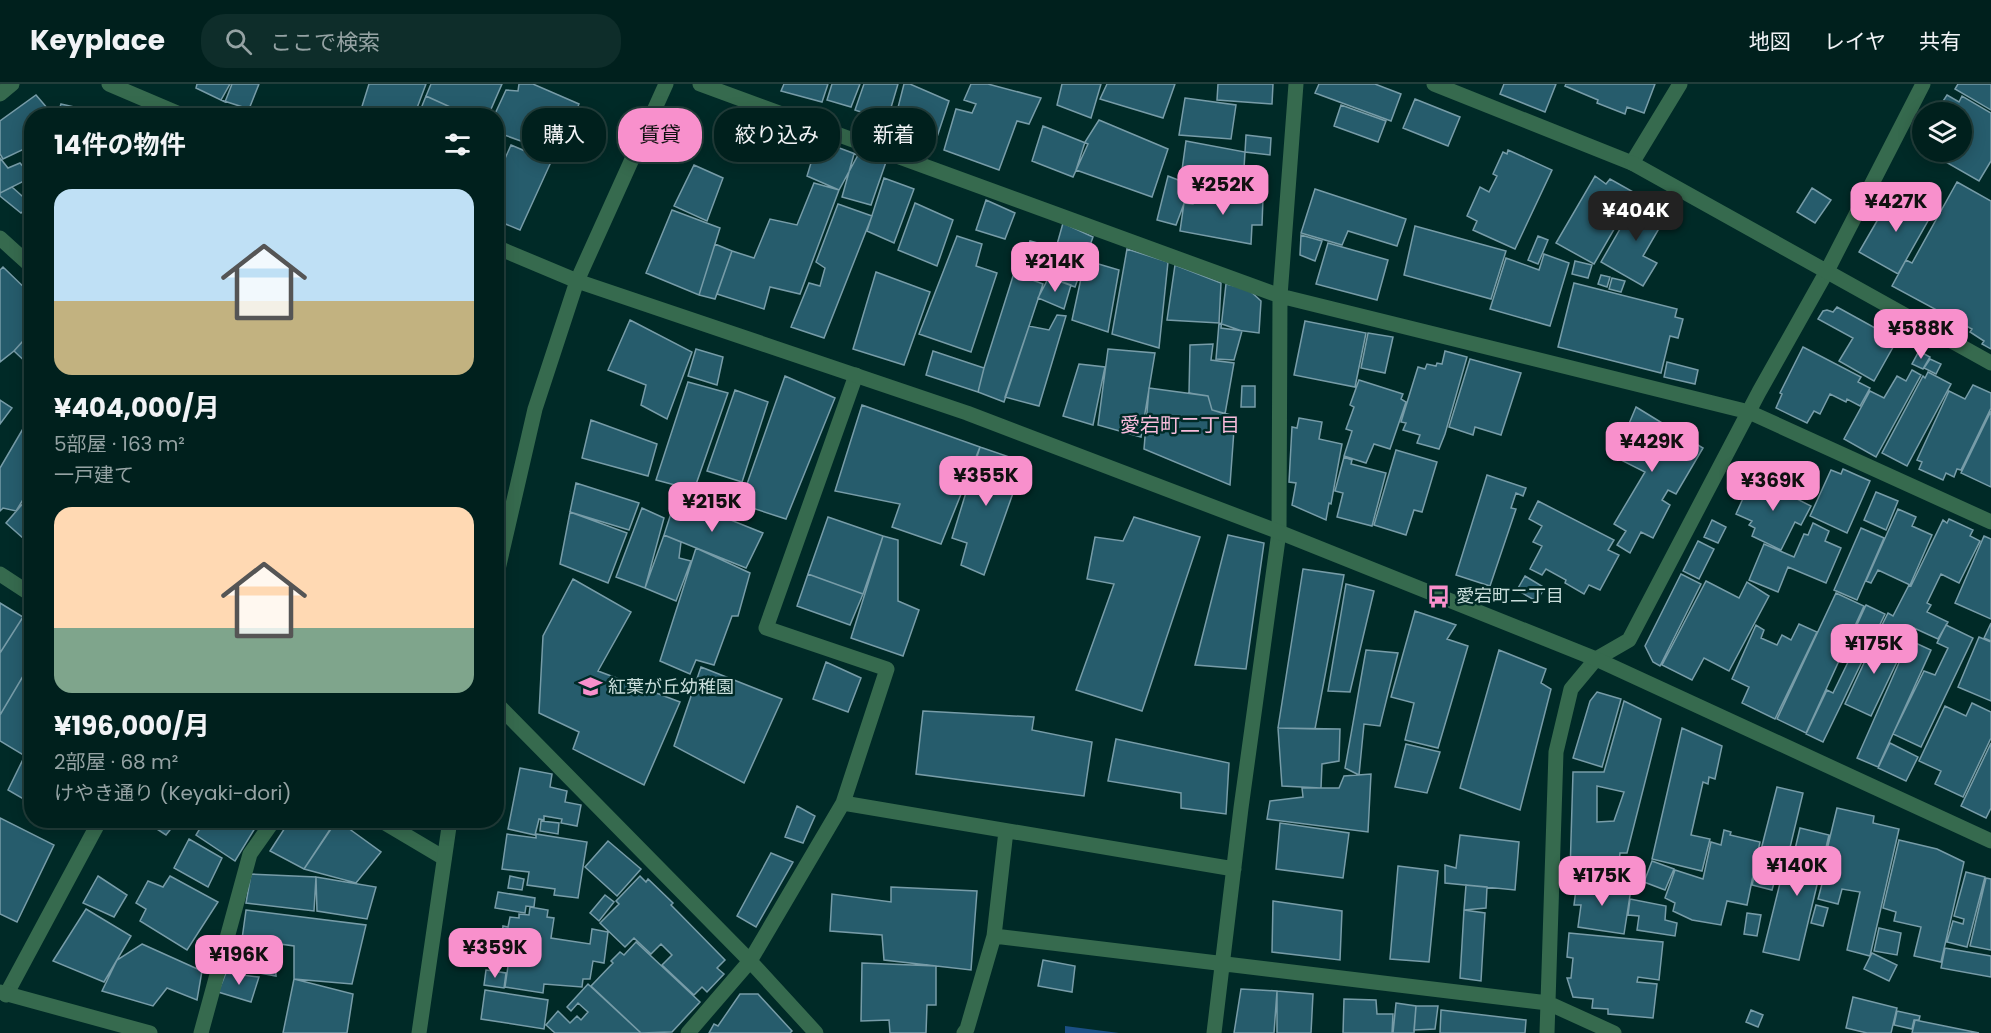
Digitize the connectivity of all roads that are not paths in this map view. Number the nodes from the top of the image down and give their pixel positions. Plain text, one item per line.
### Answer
1 (12, 84) edge
2 (109, 84) edge
3 (666, 84) edge
4 (700, 84) edge
5 (1296, 84) edge
6 (1434, 84) edge
7 (1680, 84) edge
8 (1923, 84) edge
9 (0, 94) edge
10 (165, 108) edge
11 (1632, 163) junction
12 (0, 238) edge
13 (504, 250) edge
14 (24, 260) edge
15 (1827, 272) junction
16 (577, 281) junction
17 (1281, 296) junction
18 (1991, 363) edge
19 (856, 375) junction
20 (1749, 412) junction
21 (1991, 522) edge
22 (1280, 532) junction
23 (504, 543) edge
24 (0, 574) edge
25 (24, 590) edge
26 (1596, 659) junction
27 (504, 711) edge
28 (843, 803) junction
29 (96, 828) edge
30 (268, 828) edge
31 (393, 828) edge
32 (449, 828) edge
33 (1006, 831) junction
34 (1991, 841) edge
35 (444, 858) junction
36 (1234, 869) junction
37 (994, 936) junction
38 (750, 962) junction
39 (1222, 965) junction
40 (3, 994) edge
41 (1548, 1004) junction
42 (150, 1033) edge
43 (201, 1033) edge
44 (419, 1033) edge
45 (688, 1033) edge
46 (816, 1033) edge
47 (964, 1033) edge
48 (1214, 1033) edge
49 (1547, 1033) edge
50 (1614, 1033) edge

1 - 9 street
2 - 10 street
3 - 16 street
4 - 17 street
5 - 17 street
6 - 11 street
7 - 11 street
8 - 15 street
11 - 15 street
12 - 14 street
13 - 16 street
15 - 18 street
15 - 20 street
16 - 19 street
16 - 23 street
17 - 20 street
17 - 22 street
19 - 22 street
19 - 28 street
20 - 21 street
20 - 26 street
22 - 26 street
22 - 36 street
24 - 25 street
26 - 34 street
26 - 41 street
27 - 38 street
28 - 33 street
28 - 38 street
29 - 40 street
30 - 43 street
31 - 35 street
32 - 35 street
33 - 36 street
33 - 37 street
35 - 44 street
36 - 39 street
37 - 39 street
37 - 47 street
38 - 45 street
38 - 46 street
39 - 41 street
39 - 48 street
40 - 42 street
41 - 49 street
41 - 50 street

